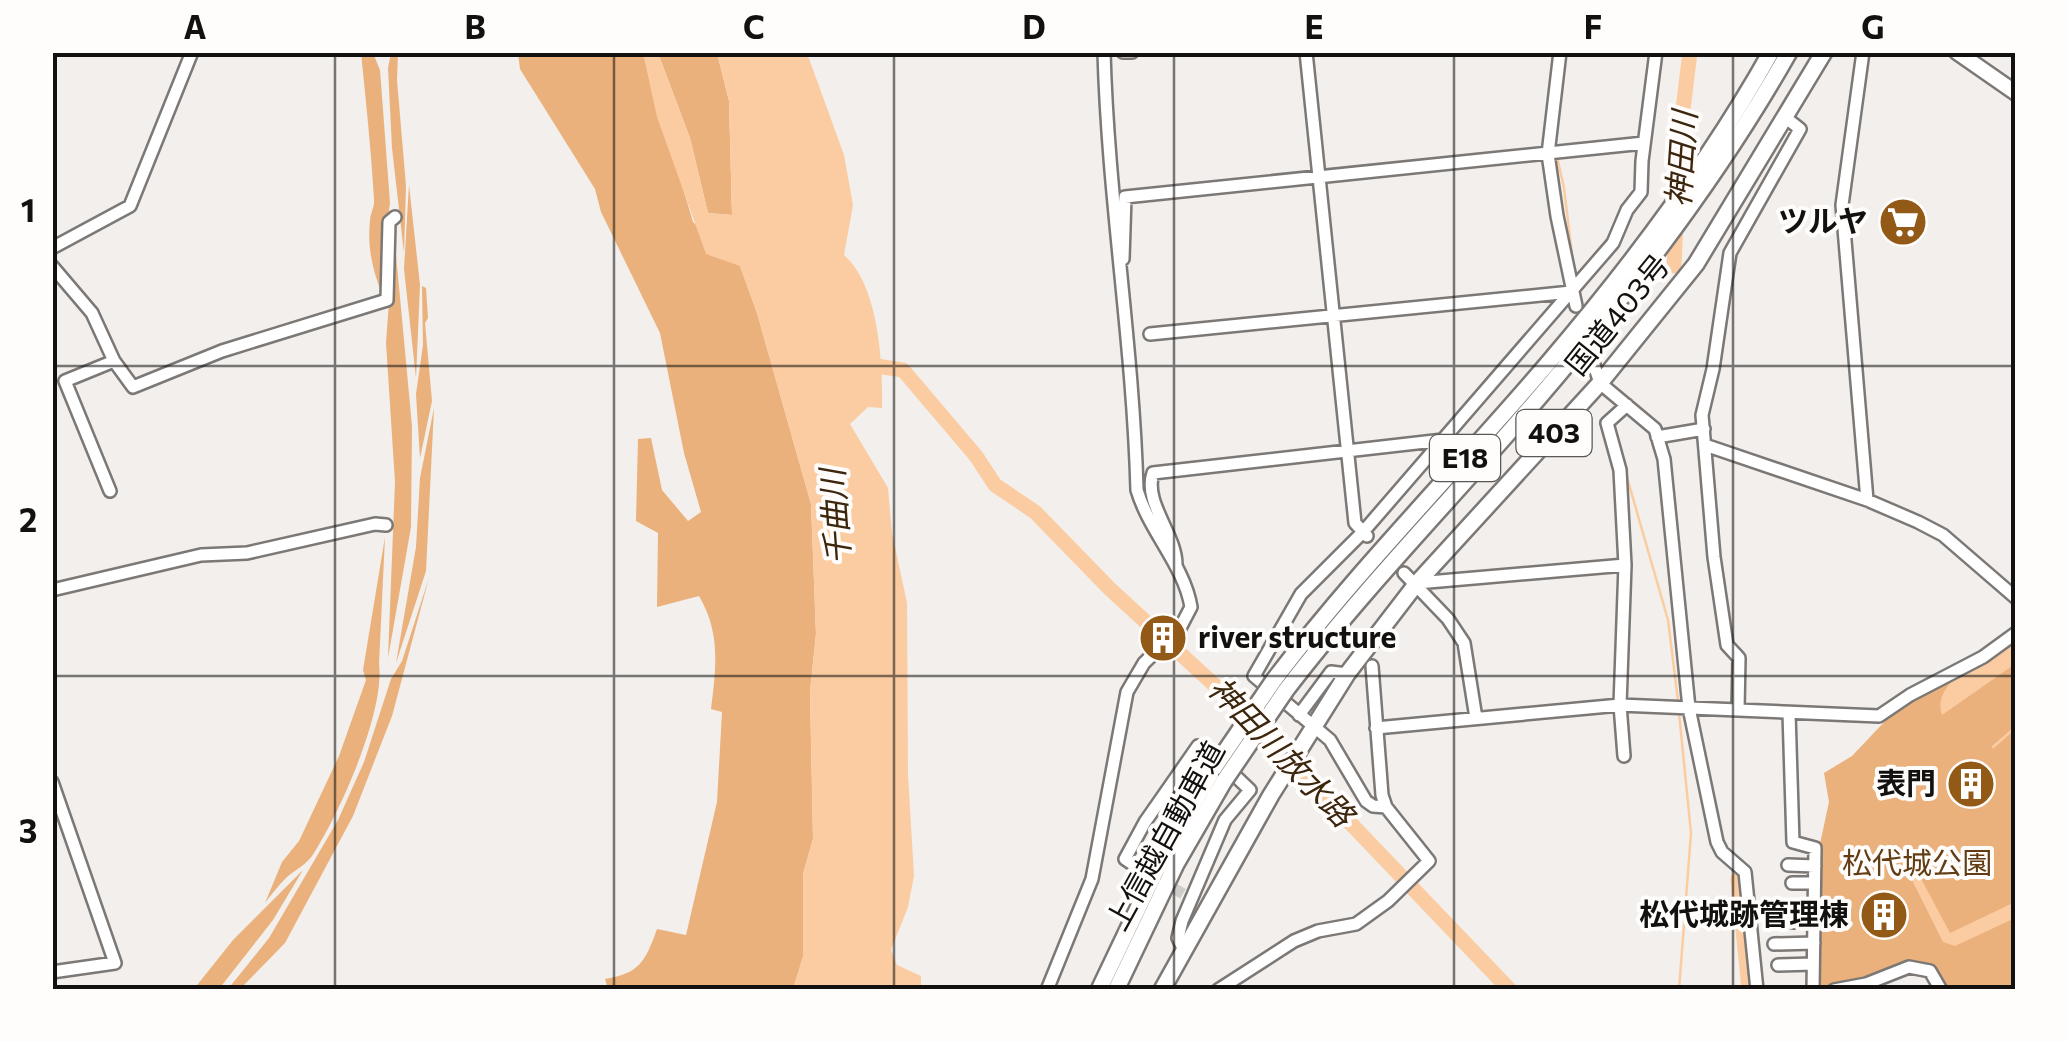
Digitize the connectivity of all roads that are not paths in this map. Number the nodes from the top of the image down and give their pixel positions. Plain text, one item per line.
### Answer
1 (192, 52) edge
2 (1104, 52) edge
3 (1124, 52) edge
4 (1132, 52) edge
5 (1306, 52) edge
6 (1560, 52) edge
7 (1656, 52) edge
8 (1771, 52) edge
9 (1789, 52) edge
10 (1824, 52) edge
11 (1863, 52) edge
12 (1957, 52) edge
13 (2016, 93) edge
14 (1786, 118) junction
15 (1644, 143) junction
16 (1548, 154) junction
17 (1320, 178) junction
18 (395, 217) dead end
19 (52, 248) edge
20 (52, 266) edge
21 (1120, 273) junction
22 (1572, 292) junction
23 (1576, 306) dead end
24 (1334, 314) junction
25 (1150, 334) dead end
26 (1591, 356) dead end
27 (114, 361) junction
28 (1600, 382) junction
29 (1627, 406) junction
30 (1704, 429) junction
31 (1657, 437) junction
32 (1443, 440) junction
33 (1705, 445) junction
34 (1348, 453) junction
35 (110, 491) dead end
36 (1867, 500) junction
37 (386, 526) dead end
38 (1366, 535) junction
39 (1625, 565) junction
40 (1176, 568) junction
41 (1410, 578) junction
42 (1452, 580) junction
43 (52, 590) edge
44 (2016, 598) edge
45 (1432, 601) junction
46 (2016, 633) edge
47 (1372, 666) dead end
48 (1348, 674) junction
49 (1280, 685) junction
50 (1620, 705) junction
51 (1688, 708) junction
52 (1738, 710) junction
53 (1788, 714) junction
54 (1299, 715) junction
55 (1476, 718) junction
56 (1376, 728) junction
57 (1310, 732) junction
58 (1624, 756) dead end
59 (1219, 774) junction
60 (52, 782) edge
61 (1386, 806) junction
62 (1131, 863) dead end
63 (1788, 865) dead end
64 (1815, 866) junction
65 (1792, 883) dead end
66 (1814, 883) junction
67 (1794, 922) dead end
68 (1814, 922) junction
69 (1814, 943) junction
70 (1774, 944) dead end
71 (1184, 950) junction
72 (1813, 964) junction
73 (1778, 965) dead end
74 (52, 972) edge
75 (1866, 987) edge
76 (1047, 990) edge
77 (1098, 990) edge
78 (1116, 990) edge
79 (1162, 990) edge
80 (1218, 990) edge
81 (1756, 990) edge
82 (1813, 990) edge
83 (1834, 990) edge
84 (1942, 990) edge

1 - 19 street
2 - 21 street
3 - 4 street
5 - 17 street
6 - 16 street
7 - 15 street
8 - 49 highway, 上信越自動車道 / E18
9 - 49 highway, 上信越自動車道 / E18
10 - 14 highway, 国道403号 / 403
11 - 36 street
12 - 13 main road
14 - 28 highway, 国道403号 / 403
14 - 30 street
15 - 16 street
15 - 22 street
16 - 17 street
16 - 22 street
17 - 21 street
17 - 24 street
18 - 27 street
20 - 27 street
21 - 40 street
22 - 23 street
22 - 24 street
22 - 32 street
24 - 25 street
24 - 34 street
26 - 28 street
27 - 35 street
28 - 29 street
28 - 41 highway, 国道403号 / 403
29 - 31 street
29 - 39 street
30 - 31 street
30 - 33 street
31 - 51 street
32 - 34 street
32 - 38 street
33 - 36 street
33 - 52 street
34 - 38 street
34 - 40 street
36 - 44 street
37 - 43 street
38 - 54 street
39 - 42 street
39 - 50 street
40 - 76 street
41 - 42 street
41 - 45 street
41 - 48 highway, 国道403号 / 403
42 - 45 street
45 - 55 street
46 - 53 street
47 - 56 street
48 - 54 street
48 - 57 highway, 国道403号 / 403
49 - 59 highway, 上信越自動車道 / E18, bridge
50 - 51 street
50 - 55 street
50 - 58 street
51 - 52 street
51 - 81 street
52 - 53 street
53 - 64 street
54 - 57 street
55 - 56 street
56 - 61 street
57 - 61 street
57 - 71 highway, 国道403号 / 403
59 - 77 highway, 上信越自動車道 / E18
59 - 78 highway, 上信越自動車道 / E18
60 - 74 street
61 - 80 street
62 - 71 street
63 - 64 street
64 - 66 street
65 - 66 street
66 - 68 street
67 - 68 street
68 - 69 street
69 - 70 street
69 - 72 street
71 - 79 highway, 国道403号 / 403
72 - 73 street
72 - 82 street
75 - 83 street
75 - 84 street

